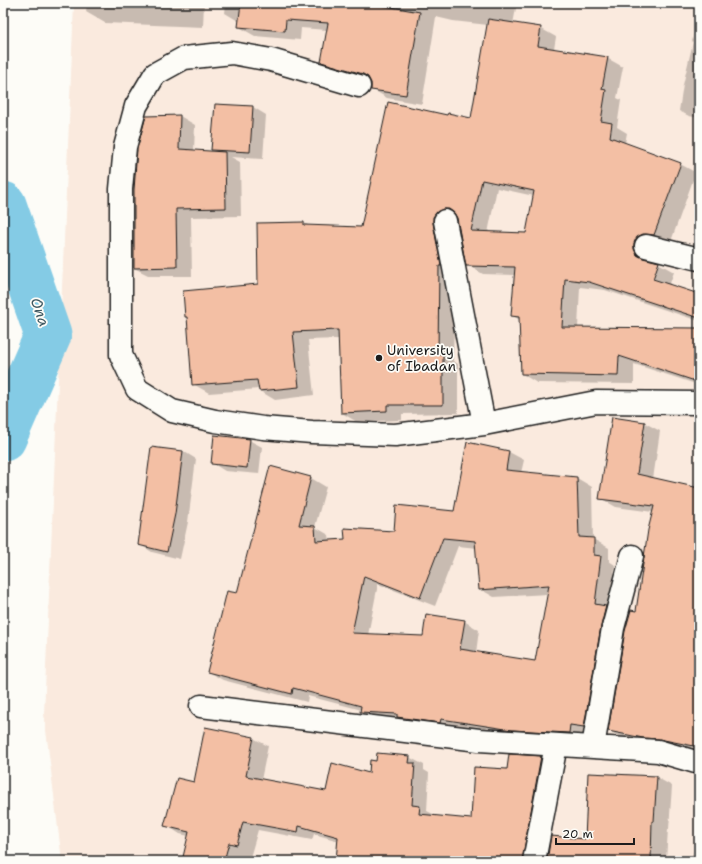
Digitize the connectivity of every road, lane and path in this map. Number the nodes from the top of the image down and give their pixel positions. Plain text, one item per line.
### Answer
1 (359, 86) dead end
2 (445, 221) dead end
3 (646, 246) dead end
4 (699, 259) edge
5 (699, 403) edge
6 (484, 424) junction
7 (632, 556) dead end
8 (201, 706) dead end
9 (556, 745) junction
10 (593, 747) junction
11 (699, 762) edge
12 (534, 861) edge

1 - 6 street
2 - 6 street
3 - 4 street
5 - 6 street
7 - 10 street
8 - 9 street
9 - 10 street
9 - 12 street
10 - 11 street

